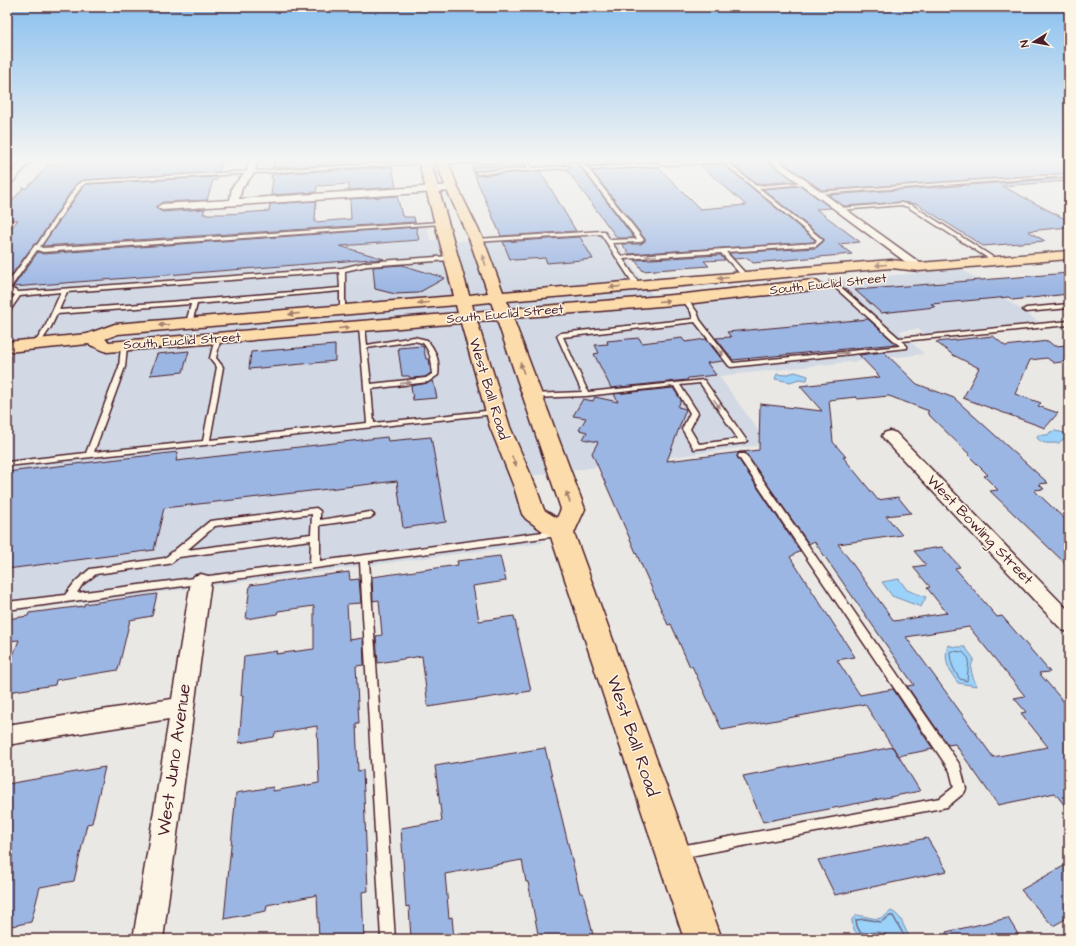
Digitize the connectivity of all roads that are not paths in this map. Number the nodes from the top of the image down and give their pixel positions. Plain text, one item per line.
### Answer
1 (68, 203) edge
2 (217, 203) edge
3 (436, 203) edge
4 (459, 203) edge
5 (612, 203) edge
6 (775, 203) edge
7 (833, 203) edge
8 (162, 207) dead end
9 (841, 209) junction
10 (441, 223) junction
11 (477, 241) junction
12 (609, 242) junction
13 (37, 246) junction
14 (722, 251) junction
15 (1069, 255) edge
16 (450, 258) junction
17 (619, 258) junction
18 (996, 261) junction
19 (919, 267) junction
20 (342, 270) junction
21 (745, 276) junction
22 (832, 282) junction
23 (637, 285) junction
24 (343, 289) junction
25 (64, 291) junction
26 (18, 294) junction
27 (498, 297) junction
28 (685, 299) junction
29 (195, 302) junction
30 (1069, 306) edge
31 (465, 309) junction
32 (343, 310) junction
33 (1026, 310) dead end
34 (7, 311) edge
35 (55, 312) junction
36 (504, 315) junction
37 (697, 320) junction
38 (189, 323) junction
39 (1069, 323) edge
40 (362, 327) junction
41 (218, 338) junction
42 (90, 339) junction
43 (897, 340) junction
44 (37, 344) junction
45 (124, 346) junction
46 (7, 347) edge
47 (364, 347) junction
48 (676, 384) junction
49 (368, 387) junction
50 (586, 394) junction
51 (532, 396) junction
52 (494, 412) junction
53 (371, 425) junction
54 (890, 436) dead end
55 (206, 443) junction
56 (89, 456) junction
57 (742, 456) dead end
58 (7, 464) edge
59 (370, 515) dead end
60 (316, 523) junction
61 (562, 533) junction
62 (316, 536) junction
63 (176, 554) junction
64 (364, 558) junction
65 (315, 565) junction
66 (200, 581) junction
67 (68, 598) junction
68 (7, 606) edge
69 (1069, 624) edge
70 (181, 707) junction
71 (7, 735) edge
72 (674, 854) junction
73 (148, 939) edge
74 (388, 939) edge
75 (703, 939) edge

1 - 13 lane
2 - 8 street
3 - 10 main road, West Ball Road
4 - 11 main road
5 - 12 lane
6 - 14 lane
7 - 9 street
9 - 18 lane
9 - 19 street
10 - 13 lane
10 - 16 main road, West Ball Road
11 - 12 lane
27 -> 11 main road
12 - 17 lane
13 - 26 lane
14 -> 17 lane
14 - 21 lane
15 - 18 main road, South Euclid Street
16 - 20 lane
16 - 31 main road, West Ball Road
17 - 23 lane
18 - 19 main road, South Euclid Street
19 -> 21 main road, South Euclid Street
19 - 22 main road, South Euclid Street
20 - 24 lane
20 - 25 lane
21 -> 23 main road, South Euclid Street
22 - 28 main road, South Euclid Street
22 - 43 lane
23 -> 27 main road, South Euclid Street
24 - 29 lane
24 - 32 lane
25 - 26 lane
25 - 35 lane
26 - 34 lane
27 - 31 main road, South Euclid Street
27 - 36 main road
36 -> 28 main road, South Euclid Street
28 - 37 lane
29 - 35 lane
29 - 38 lane
30 - 33 lane
31 -> 32 main road, South Euclid Street
31 - 36 main road, South Euclid Street
31 - 40 main road, South Euclid Street
31 - 52 main road, West Ball Road
32 -> 38 main road, South Euclid Street
35 - 44 lane
51 -> 36 main road
37 -> 43 lane
37 - 50 lane
38 -> 42 main road, South Euclid Street
39 - 43 lane
41 -> 40 main road, South Euclid Street
40 - 47 lane
41 - 45 main road, South Euclid Street
41 - 55 lane
42 - 44 main road, South Euclid Street
42 - 45 main road, South Euclid Street
44 - 46 main road, South Euclid Street
45 - 56 lane
47 - 49 lane
49 -> 47 lane
48 -> 48 lane
48 - 50 lane
49 - 53 lane
50 - 51 lane
61 -> 51 main road
52 - 53 lane
52 -> 61 main road, West Ball Road
53 - 55 lane
54 - 69 street, West Bowling Street
55 - 56 lane
56 - 58 lane
57 - 72 lane
59 - 60 lane
60 - 62 lane
60 - 63 lane
61 - 64 lane
61 - 72 main road, West Ball Road
62 - 63 lane
62 - 65 lane
63 - 67 lane
64 - 65 lane
64 - 74 lane
65 - 66 lane
66 - 67 lane
66 - 70 street, West Juno Avenue
67 - 68 lane
70 - 71 street
70 - 73 street, West Juno Avenue
72 - 75 main road, West Ball Road

